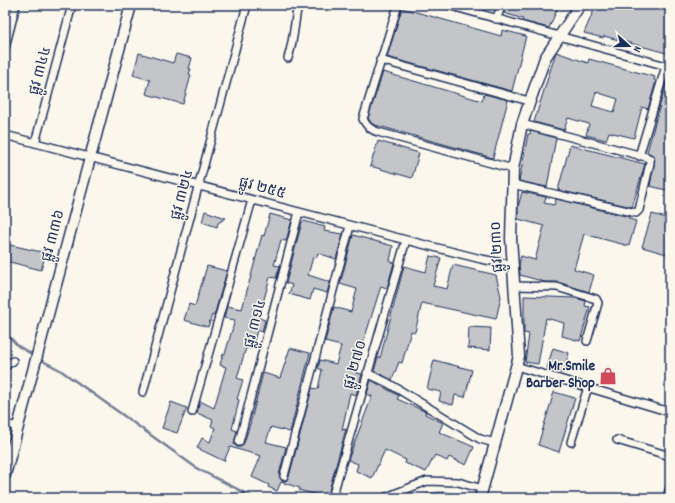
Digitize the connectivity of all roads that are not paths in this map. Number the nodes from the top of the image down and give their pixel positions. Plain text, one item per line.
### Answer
1 (16, 5) edge
2 (72, 5) edge
3 (131, 5) edge
4 (247, 5) edge
5 (298, 5) edge
6 (398, 5) edge
7 (448, 5) edge
8 (502, 5) edge
9 (580, 5) edge
10 (496, 19) junction
11 (558, 37) junction
12 (5, 48) edge
13 (288, 58) dead end
14 (380, 60) junction
15 (668, 67) edge
16 (529, 101) junction
17 (522, 124) junction
18 (5, 135) edge
19 (35, 143) junction
20 (639, 156) junction
21 (90, 158) junction
22 (513, 169) junction
23 (512, 184) junction
24 (199, 186) junction
25 (252, 200) junction
26 (299, 212) junction
27 (350, 226) junction
28 (406, 240) junction
29 (513, 265) junction
30 (515, 286) junction
31 (587, 341) dead end
32 (13, 361) dead end
33 (5, 366) edge
34 (516, 366) junction
35 (367, 373) junction
36 (588, 387) junction
37 (143, 392) dead end
38 (192, 412) dead end
39 (670, 412) edge
40 (5, 424) edge
41 (18, 427) junction
42 (617, 440) dead end
43 (239, 442) dead end
44 (571, 442) dead end
45 (495, 444) junction
46 (670, 456) edge
47 (5, 475) edge
48 (284, 476) dead end
49 (670, 487) edge
50 (482, 494) edge
51 (332, 498) edge
52 (384, 498) edge
53 (666, 498) edge

1 - 12 street
2 - 19 street, ផ្លូវ ៣៤៤
3 - 21 street, ផ្លូវ ៣៣៦
4 - 24 street, ផ្លូវ ៣២៤
5 - 13 street
6 - 14 street
7 - 10 street
8 - 10 street
9 - 11 street, ផ្លូវ ២៣០
10 - 11 street
11 - 15 street
11 - 16 street, ផ្លូវ ២៣០
14 - 16 street
14 - 22 street
15 - 20 street
16 - 17 street, ផ្លូវ ២៣០
17 - 20 street
17 - 22 street, ផ្លូវ ២៣០
18 - 19 street, ផ្លូវ ២៥៥
19 - 21 street, ផ្លូវ ២៥៥
20 - 23 street
21 - 24 street, ផ្លូវ ២៥៥
21 - 41 street, ផ្លូវ ៣៣៦
22 - 23 street, ផ្លូវ ២៣០
23 - 29 street, ផ្លូវ ២៣០
24 - 25 street, ផ្លូវ ២៥៥
24 - 37 street, ផ្លូវ ៣២៤
25 - 26 street, ផ្លូវ ២៥៥
25 - 38 street
26 - 27 street, ផ្លូវ ២៥៥
26 - 43 street, ផ្លូវ ៣១៤
27 - 28 street, ផ្លូវ ២៥៥
27 - 48 street
28 - 29 street, ផ្លូវ ២៥៥
28 - 35 street, ផ្លូវ ២៧០
29 - 30 street, ផ្លូវ ២៣០
30 - 31 street
30 - 34 street, ផ្លូវ ២៣០
32 - 33 street
34 - 36 street
34 - 45 street, ផ្លូវ ២៣០
35 - 45 street
35 - 51 street, ផ្លូវ ២៧០
36 - 39 street
36 - 44 street
40 - 41 street
41 - 47 street, ផ្លូវ ៣៣៦
42 - 46 street
45 - 50 street, ផ្លូវ ២៣០
49 - 53 street
50 - 52 street

